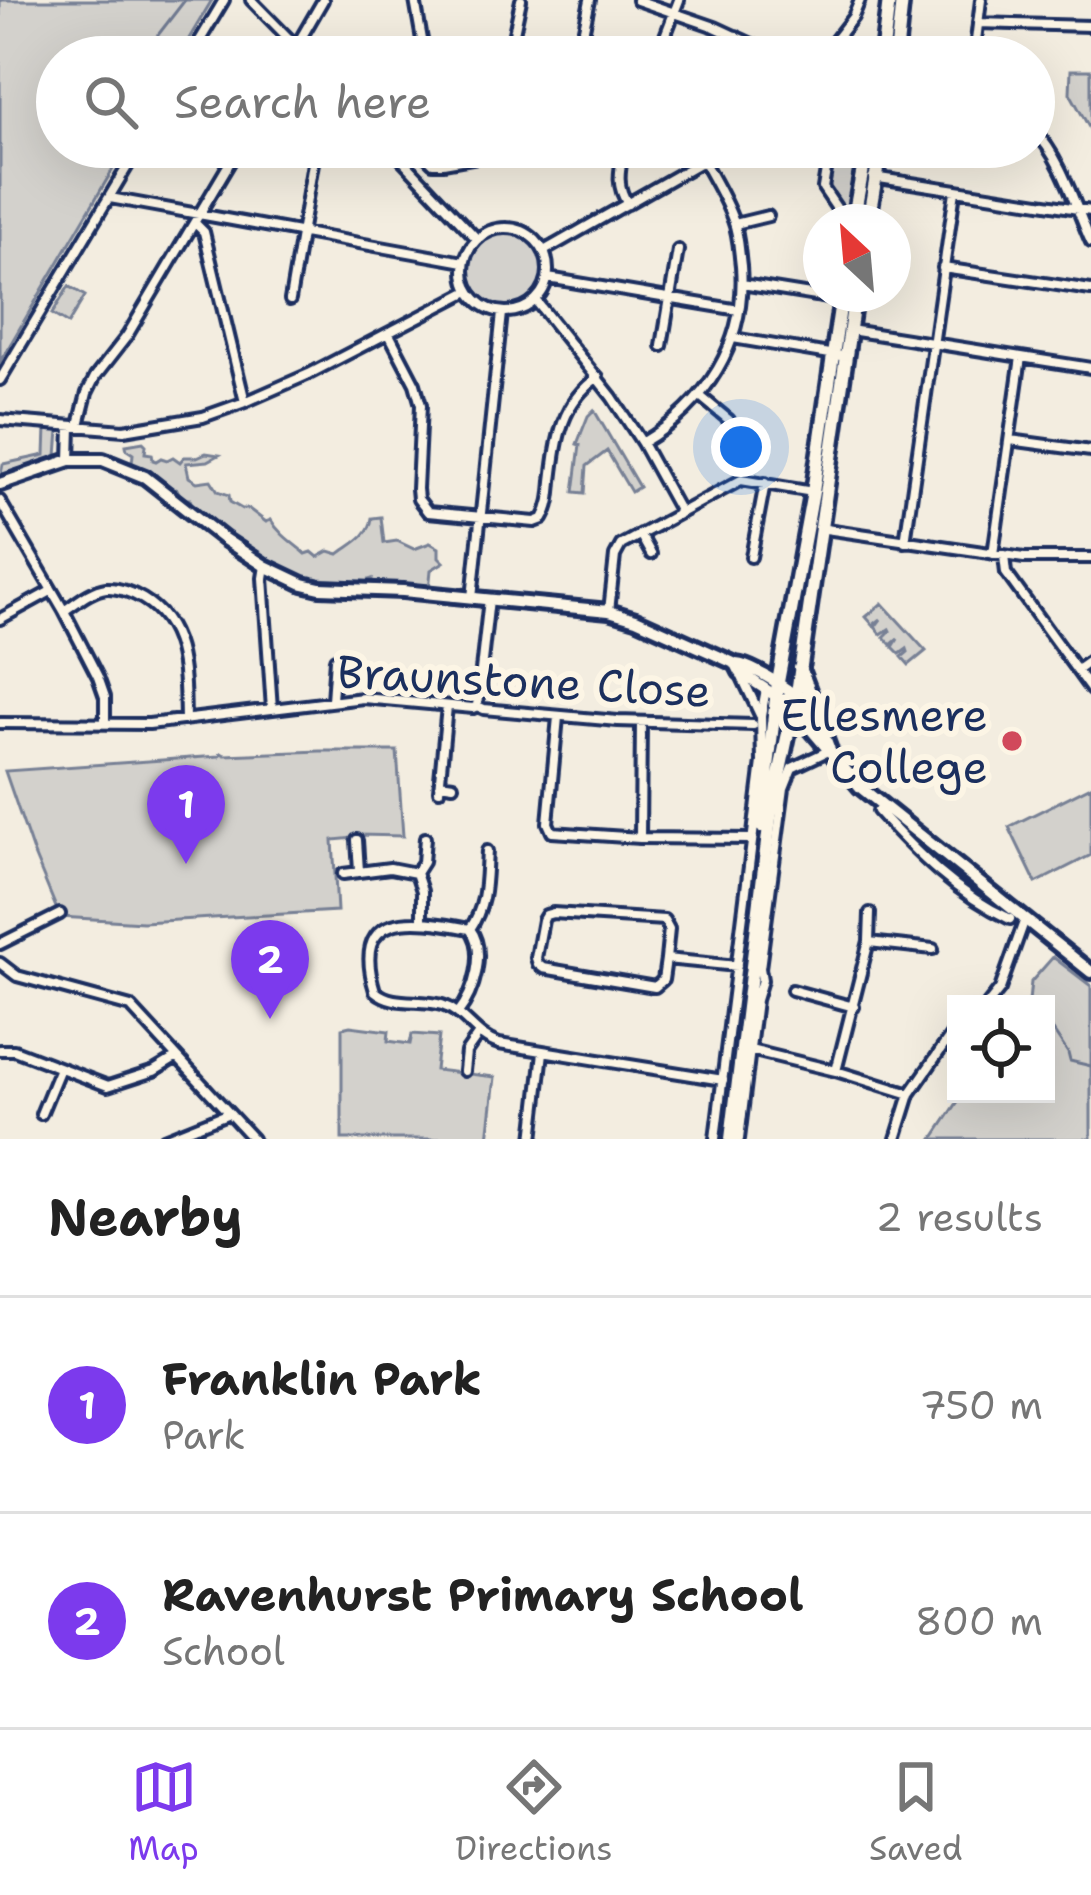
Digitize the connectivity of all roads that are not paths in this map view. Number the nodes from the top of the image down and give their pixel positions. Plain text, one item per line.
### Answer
1 (224, 0) edge
2 (251, 0) edge
3 (323, 0) edge
4 (415, 0) edge
5 (521, 0) edge
6 (590, 0) edge
7 (637, 0) edge
8 (679, 0) edge
9 (860, 0) edge
10 (889, 0) edge
11 (902, 0) edge
12 (981, 0) edge
13 (675, 12) junction
14 (978, 23) junction
15 (1091, 26) edge
16 (203, 36) edge
17 (286, 36) edge
18 (302, 36) edge
19 (421, 36) edge
20 (513, 36) edge
21 (582, 36) edge
22 (665, 36) edge
23 (736, 36) edge
24 (838, 36) edge
25 (885, 36) edge
26 (898, 36) edge
27 (976, 36) edge
28 (1055, 163) edge
29 (127, 168) edge
30 (226, 168) edge
31 (312, 168) edge
32 (410, 168) edge
33 (620, 168) edge
34 (693, 168) edge
35 (707, 168) edge
36 (826, 168) edge
37 (868, 168) edge
38 (872, 168) edge
39 (869, 176) junction
40 (955, 191) junction
41 (110, 198) junction
42 (628, 204) junction
43 (836, 204) edge
44 (857, 204) edge
45 (868, 204) edge
46 (1077, 210) junction
47 (1091, 211) edge
48 (768, 216) dead end
49 (197, 218) junction
50 (222, 218) junction
51 (735, 224) junction
52 (301, 233) junction
53 (205, 237) junction
54 (477, 239) junction
55 (1091, 242) edge
56 (678, 250) dead end
57 (544, 251) junction
58 (464, 262) junction
59 (943, 268) junction
60 (548, 278) junction
61 (742, 284) junction
62 (1091, 290) edge
63 (469, 291) junction
64 (803, 292) edge
65 (670, 298) junction
66 (290, 300) dead end
67 (536, 301) junction
68 (739, 310) junction
69 (841, 312) edge
70 (853, 312) edge
71 (502, 313) junction
72 (850, 330) junction
73 (389, 334) junction
74 (733, 338) junction
75 (932, 344) junction
76 (662, 346) dead end
77 (840, 356) junction
78 (1022, 357) junction
79 (1091, 368) edge
80 (598, 377) junction
81 (0, 380) edge
82 (700, 397) junction
83 (245, 402) junction
84 (0, 420) edge
85 (728, 420) dead end
86 (75, 425) junction
87 (1010, 440) junction
88 (641, 443) junction
89 (1091, 451) edge
90 (70, 460) junction
91 (765, 483) junction
92 (0, 484) edge
93 (813, 492) junction
94 (0, 501) edge
95 (680, 512) junction
96 (480, 518) junction
97 (813, 527) junction
98 (640, 534) junction
99 (905, 542) junction
100 (651, 554) dead end
101 (993, 554) junction
102 (1004, 556) junction
103 (752, 557) dead end
104 (1091, 558) edge
105 (266, 566) junction
106 (51, 591) junction
107 (472, 598) junction
108 (489, 599) junction
109 (64, 611) junction
110 (609, 611) junction
111 (0, 619) edge
112 (335, 659) dead end
113 (782, 660) junction
114 (1091, 660) edge
115 (800, 667) junction
116 (738, 668) junction
117 (755, 670) junction
118 (1077, 670) junction
119 (772, 686) junction
120 (1091, 690) edge
121 (332, 700) junction
122 (798, 702) junction
123 (447, 706) junction
124 (476, 706) junction
125 (272, 709) junction
126 (761, 716) junction
127 (558, 717) junction
128 (185, 720) junction
129 (105, 722) junction
130 (641, 722) junction
131 (0, 723) edge
132 (753, 725) dead end
133 (774, 730) junction
134 (821, 734) junction
135 (788, 739) junction
136 (830, 750) junction
137 (768, 768) junction
138 (453, 785) dead end
139 (759, 787) junction
140 (878, 812) dead end
141 (640, 838) junction
142 (751, 839) junction
143 (357, 840) dead end
144 (422, 843) dead end
145 (483, 857) dead end
146 (955, 863) junction
147 (359, 871) junction
148 (416, 873) junction
149 (343, 874) dead end
150 (944, 876) junction
151 (870, 913) dead end
152 (60, 914) dead end
153 (1025, 918) junction
154 (1010, 919) dead end
155 (422, 921) junction
156 (470, 929) junction
157 (868, 941) junction
158 (0, 944) edge
159 (933, 949) dead end
160 (666, 959) junction
161 (0, 963) edge
162 (737, 966) junction
163 (1091, 971) edge
164 (792, 990) dead end
165 (995, 995) edge
166 (854, 1007) junction
167 (458, 1013) junction
168 (478, 1035) junction
169 (947, 1041) edge
170 (0, 1050) edge
171 (750, 1050) junction
172 (543, 1052) junction
173 (177, 1057) junction
174 (60, 1068) junction
175 (464, 1071) dead end
176 (836, 1071) junction
177 (723, 1080) junction
178 (910, 1094) junction
179 (229, 1113) junction
180 (41, 1114) dead end
181 (164, 1139) edge
182 (253, 1139) edge
183 (533, 1139) edge
184 (727, 1139) edge
185 (896, 1139) edge

1 - 16 street
2 - 17 street
3 - 18 street
4 - 19 street
5 - 20 street
6 - 21 street
7 - 13 street
8 - 13 street
9 - 24 street
10 - 25 main road
11 - 26 main road
12 - 14 street
13 - 22 street
13 - 23 street
14 - 15 street
14 - 27 street
28 - 46 street
29 - 41 street
30 - 49 street
31 - 52 street
32 - 54 street
33 - 42 street
34 - 42 street
35 - 51 street
36 - 43 street
37 - 39 main road
38 - 39 main road
39 - 40 street
39 - 44 main road
39 - 45 main road
40 - 46 street
40 - 59 street
41 - 49 street
41 - 81 street
42 - 57 street
46 - 47 street
46 - 55 street
48 - 51 street
49 - 50 street
49 - 53 street
49 - 86 street
50 - 52 street
50 - 53 street
51 - 61 street
52 - 58 street
52 - 66 street
53 - 83 street
54 - 57 street
54 - 58 street
56 - 65 street
57 - 60 street
58 - 63 street
59 - 62 street
59 - 75 street
60 - 65 street
60 - 67 street
61 - 64 street
61 - 68 street
63 - 71 street
63 - 73 street
65 - 68 street
65 - 76 street
67 - 71 street
67 - 80 street
68 - 74 street
69 - 77 main road
70 - 72 main road
71 - 96 street
72 - 75 street
72 - 77 main road
73 - 83 street
73 - 96 street
74 - 77 street
74 - 82 street
75 - 78 street
75 - 99 street
77 - 93 main road
77 - 97 main road
78 - 79 street
78 - 87 street
80 - 88 street
80 - 96 street
82 - 85 street
82 - 88 street
83 - 86 street
84 - 86 street
86 - 90 street
87 - 89 street
87 - 101 street
88 - 95 street
90 - 92 street
90 - 105 street
91 - 93 street
91 - 95 street
91 - 103 street
93 - 97 main road
94 - 106 street
95 - 98 street
96 - 107 street
97 - 99 street
97 - 113 main road
97 - 115 main road
98 - 100 street
98 - 110 street
99 - 101 street
101 - 102 street
102 - 104 street
102 - 118 street
105 - 107 street
105 - 125 street
106 - 109 street
106 - 111 street
107 - 108 street
108 - 110 street
108 - 124 street
109 - 128 street
109 - 129 street
110 - 116 street
112 - 121 street
113 - 117 street
113 - 119 main road
114 - 118 street
115 - 119 main road
115 - 122 main road
115 - 134 main road
116 - 117 street
116 - 119 street
116 - 126 street
117 - 119 street
118 - 120 street
119 - 122 street
119 - 126 street
119 - 133 main road
121 - 123 street, Braunstone Close
121 - 125 street, Braunstone Close
122 - 133 main road
122 - 134 street
122 - 135 main road
123 - 124 street, Braunstone Close
123 - 138 street
124 - 127 street, Braunstone Close
125 - 128 street, Braunstone Close
126 - 139 street
127 - 130 street, Braunstone Close
127 - 141 street
128 - 129 street, Braunstone Close
129 - 131 street, Braunstone Close
130 - 132 street, Braunstone Close
130 - 141 street
133 - 137 main road
134 - 135 street
134 - 136 street
135 - 184 main road
136 - 146 street
136 - 171 street
137 - 139 street
137 - 184 main road
139 - 142 street
140 - 150 street
141 - 142 street
142 - 162 street
143 - 147 street
144 - 148 street
145 - 156 street
146 - 150 street
146 - 153 street
147 - 148 street
147 - 149 street
148 - 155 street
150 - 154 street
151 - 157 street
152 - 158 street
153 - 163 street
153 - 165 street
155 - 156 street
155 - 167 street
156 - 167 street
157 - 159 street
157 - 166 street
160 - 160 street
160 - 162 street
161 - 173 street
162 - 177 street
164 - 166 street
166 - 176 street
167 - 168 street
168 - 172 street
168 - 175 street
169 - 178 street
170 - 174 street
171 - 176 street
171 - 184 street
172 - 177 street
172 - 183 street
173 - 174 street
173 - 179 street
174 - 180 street
176 - 178 street
177 - 184 street
178 - 185 street
179 - 181 street
179 - 182 street

